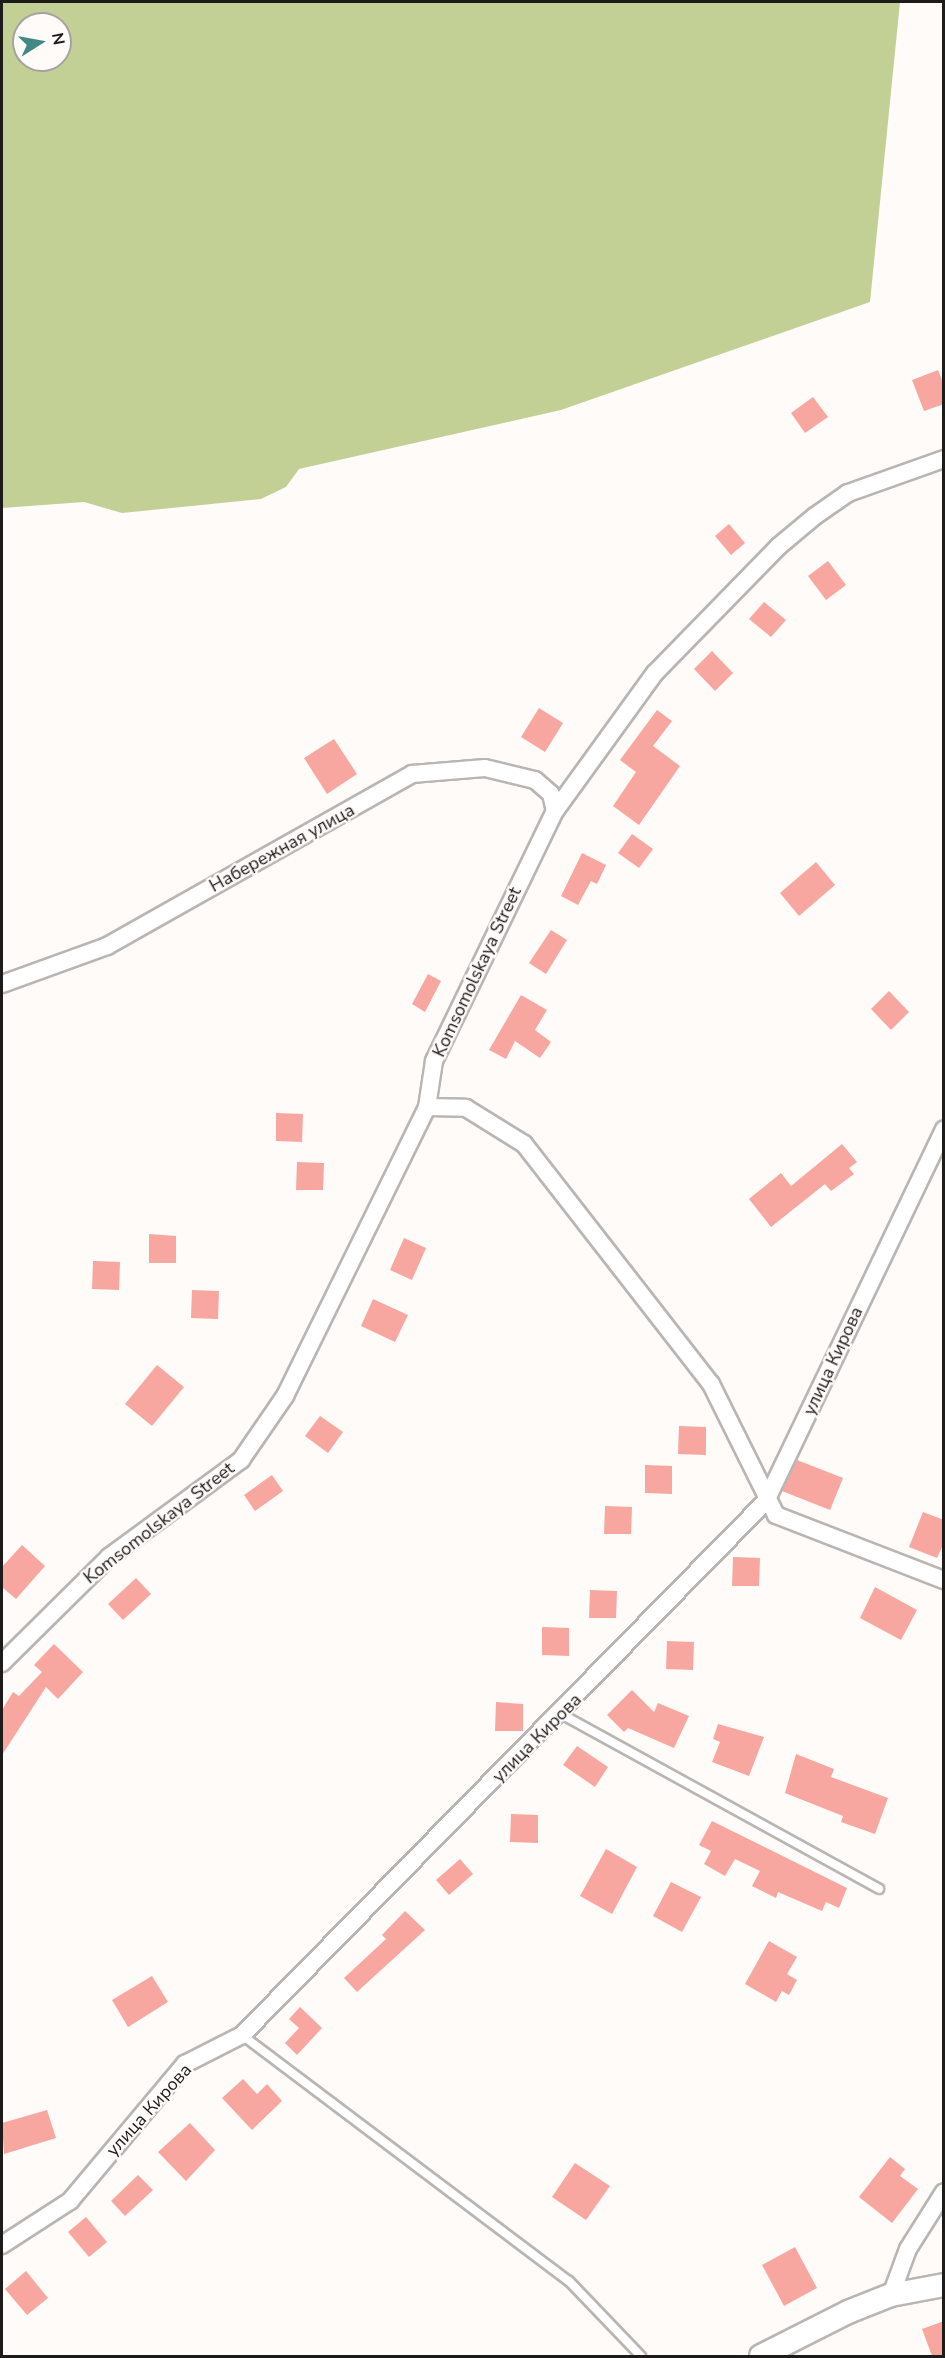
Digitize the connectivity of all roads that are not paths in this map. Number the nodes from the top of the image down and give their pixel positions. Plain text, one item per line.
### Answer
1 (944, 459) edge
2 (555, 811) junction
3 (2, 984) edge
4 (427, 1107) junction
5 (944, 1129) edge
6 (766, 1502) junction
7 (944, 1580) edge
8 (2, 1663) edge
9 (561, 1714) junction
10 (879, 1889) dead end
11 (242, 2035) junction
12 (944, 2192) edge
13 (2, 2245) edge
14 (944, 2285) edge
15 (891, 2295) junction
16 (641, 2356) edge
17 (761, 2356) edge

1 - 2 street, Komsomolskaya Street
2 - 3 street, Набережная улица
2 - 4 street, Komsomolskaya Street
4 - 6 street
4 - 8 street, Komsomolskaya Street
5 - 6 street, улица Кирова
6 - 7 street
6 - 9 street, улица Кирова
9 - 10 lane
9 - 11 street, улица Кирова
11 - 13 street, улица Кирова
11 - 16 lane
12 - 15 street
14 - 15 street
15 - 17 street

